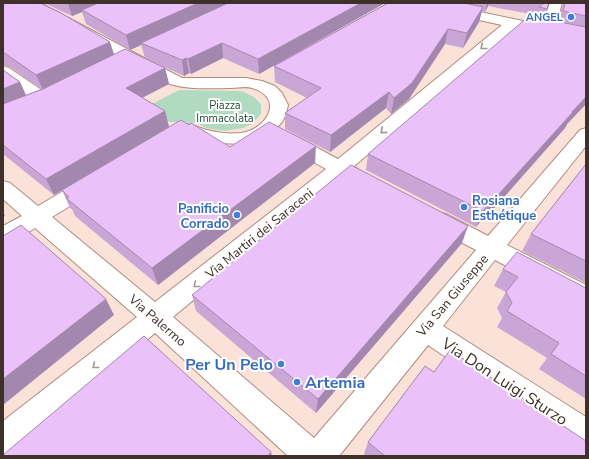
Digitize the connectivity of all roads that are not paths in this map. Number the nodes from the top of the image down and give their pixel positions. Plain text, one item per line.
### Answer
1 (556, 3) edge
2 (427, 4) edge
3 (31, 6) edge
4 (86, 18) edge
5 (513, 23) junction
6 (72, 24) junction
7 (547, 30) junction
8 (563, 33) edge
9 (151, 48) edge
10 (123, 61) junction
11 (3, 71) edge
12 (43, 99) edge
13 (266, 128) junction
14 (176, 133) edge
15 (586, 134) edge
16 (340, 168) junction
17 (110, 173) edge
18 (367, 182) edge
19 (3, 188) edge
20 (422, 212) edge
21 (38, 216) junction
22 (3, 237) edge
23 (491, 248) junction
24 (586, 298) edge
25 (156, 318) junction
26 (424, 328) junction
27 (586, 434) edge
28 (3, 440) edge
29 (311, 456) edge
30 (319, 456) edge

1 - 7 street
2 - 5 street
3 - 6 street
4 - 6 street
5 - 7 street
5 -> 16 street, Via Martiri dei Saraceni
6 - 10 street
7 - 8 street
9 - 10 street
10 - 13 street
11 - 12 street
13 - 14 street
13 - 16 street
15 - 23 street, Via San Giuseppe
16 - 18 street
16 -> 25 street, Via Martiri dei Saraceni
17 - 21 street
19 - 21 street, Via Palermo
20 - 23 street
21 - 22 street
21 - 25 street, Via Palermo
23 - 24 street
23 - 26 street, Via San Giuseppe
25 -> 28 street, Via Martiri dei Saraceni
25 - 29 street, Via Palermo
26 - 27 street, Via Don Luigi Sturzo
26 - 30 street, Via San Giuseppe

